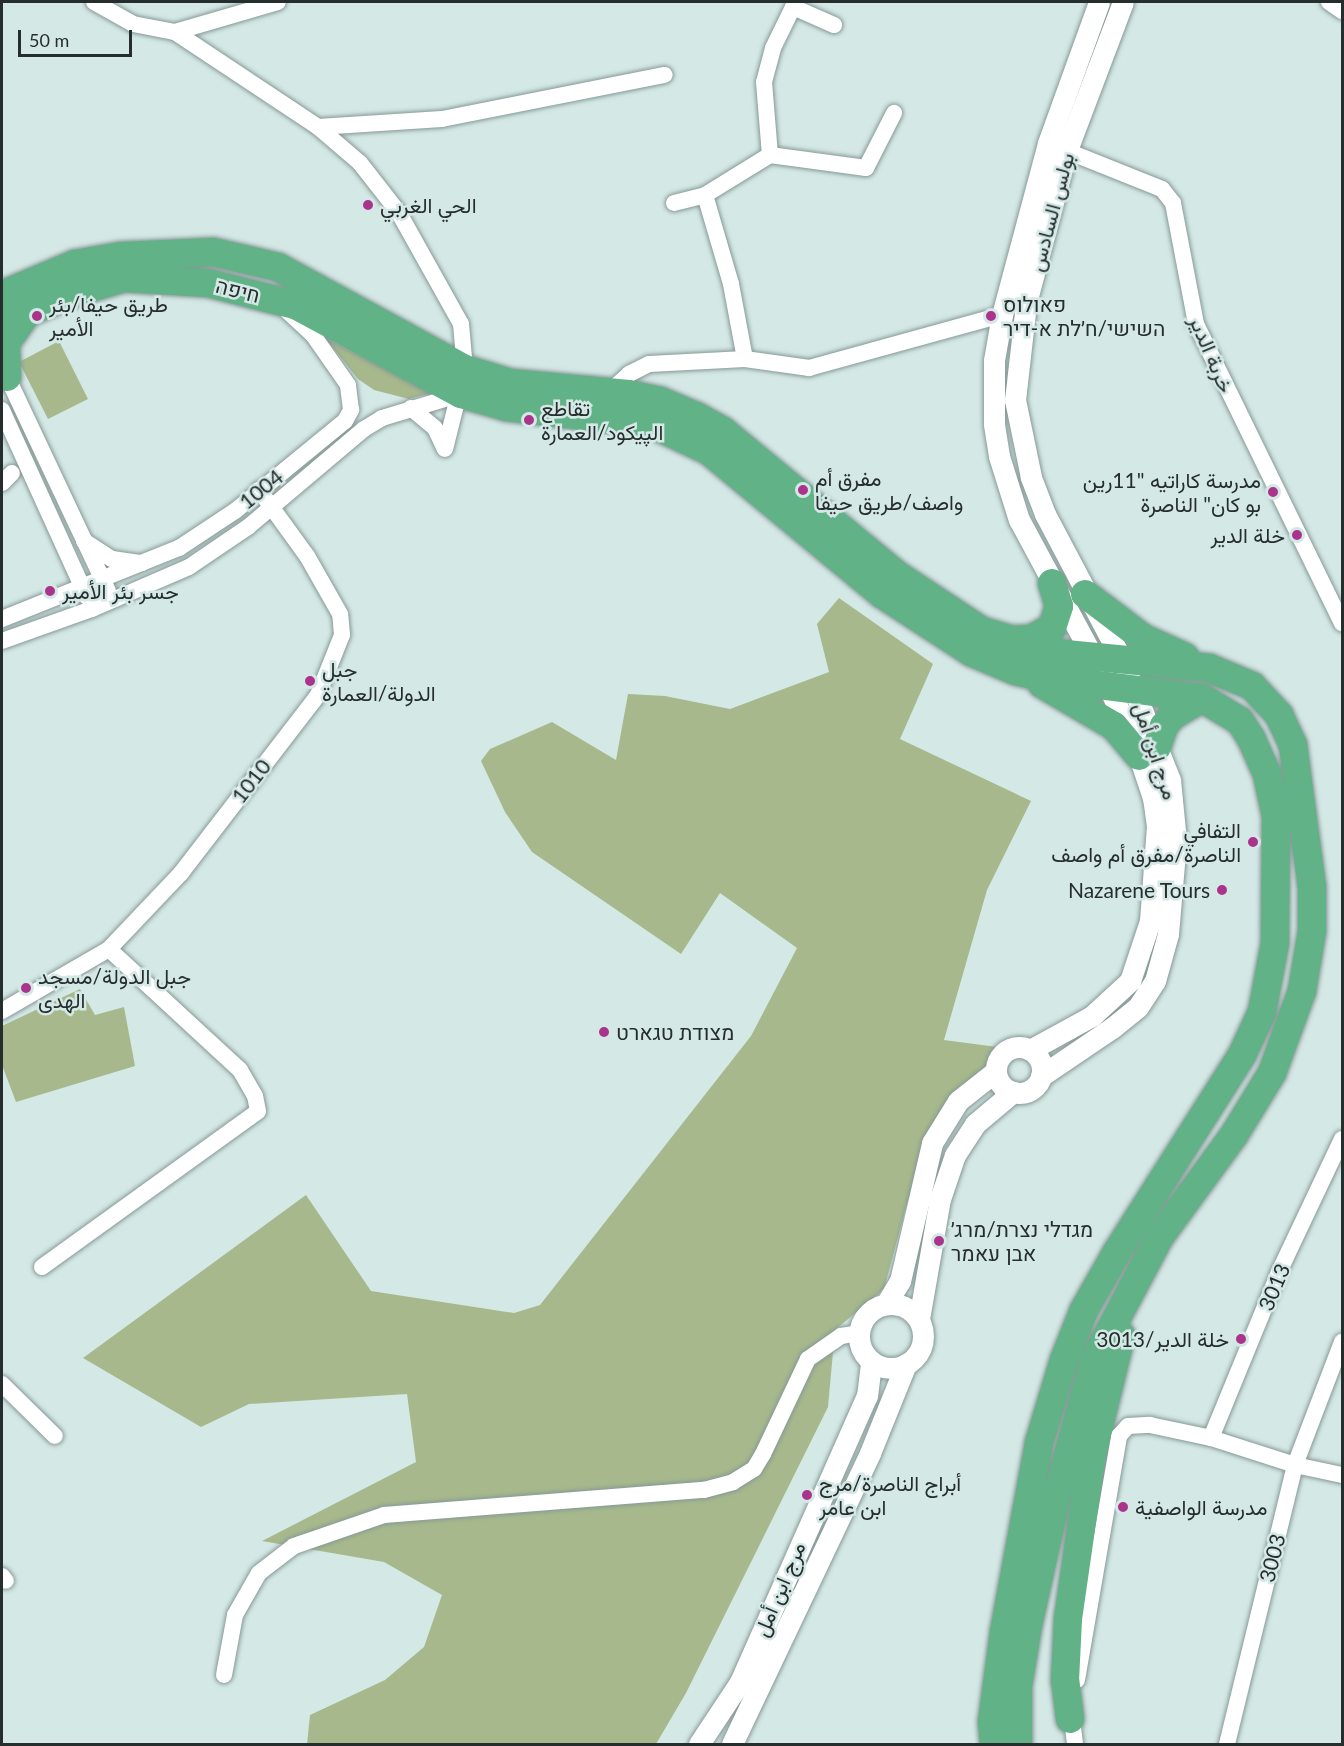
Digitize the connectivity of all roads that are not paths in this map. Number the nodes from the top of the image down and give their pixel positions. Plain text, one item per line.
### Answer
1 (94, 2) edge
2 (278, 2) edge
3 (1099, 2) edge
4 (1123, 2) edge
5 (1329, 2) edge
6 (1342, 11) edge
7 (834, 25) dead end
8 (175, 32) junction
9 (665, 75) dead end
10 (894, 113) dead end
11 (318, 127) junction
12 (1058, 147) junction
13 (770, 155) junction
14 (705, 195) junction
15 (674, 203) dead end
16 (243, 290) junction
17 (2, 295) edge
18 (28, 312) junction
19 (1002, 315) junction
20 (2, 324) edge
21 (460, 324) junction
22 (438, 357) junction
23 (745, 359) junction
24 (4, 371) edge
25 (463, 382) junction
26 (602, 403) junction
27 (411, 408) junction
28 (2, 410) edge
29 (259, 490) junction
30 (273, 506) junction
31 (84, 541) junction
32 (67, 553) junction
33 (149, 563) junction
34 (103, 581) junction
35 (1052, 583) junction
36 (84, 589) junction
37 (1085, 594) junction
38 (58, 598) junction
39 (112, 600) junction
40 (92, 609) junction
41 (2, 619) edge
42 (1342, 623) edge
43 (2, 641) edge
44 (994, 649) junction
45 (1092, 657) junction
46 (1122, 660) junction
47 (1209, 668) junction
48 (1108, 686) junction
49 (1136, 689) junction
50 (1202, 698) junction
51 (1148, 751) junction
52 (109, 948) junction
53 (2, 1011) edge
54 (1030, 1050) junction
55 (996, 1071) junction
56 (1041, 1076) junction
57 (1013, 1092) junction
58 (1342, 1139) edge
59 (42, 1267) dead end
60 (1135, 1277) junction
61 (886, 1304) junction
62 (919, 1319) junction
63 (859, 1333) junction
64 (1342, 1342) edge
65 (871, 1361) junction
66 (906, 1364) junction
67 (2, 1384) edge
68 (55, 1436) dead end
69 (1212, 1438) junction
70 (1295, 1465) junction
71 (1342, 1475) edge
72 (224, 1675) dead end
73 (1072, 1732) edge
74 (699, 1744) edge
75 (732, 1744) edge
76 (994, 1744) edge
77 (1018, 1744) edge
78 (1227, 1744) edge

1 - 8 street
2 - 8 street
3 - 12 street, بولس السادس
4 - 12 street, بولس السادس
5 - 6 street
7 - 13 street
8 - 11 street
9 - 11 street
10 - 13 street
11 - 21 street
12 - 19 street, بولس السادس
12 - 37 street, بولس السادس
12 - 42 street, خربة الدير
13 - 14 street
14 - 15 street
14 - 23 street
16 - 18 highway, חיפה
16 - 25 highway, חיפה
16 - 29 street, 1004
17 - 22 highway, חיפה
18 - 20 highway, חיפה
18 - 24 highway
19 - 23 street
19 - 35 street, بولس السادس
21 - 22 street
21 - 25 street
22 - 25 highway, חיפה
23 - 26 street
24 - 31 street
25 - 26 highway
25 - 27 street, 1004
25 - 27 street
26 - 44 highway
27 - 30 street, 1004
28 - 32 street
29 - 30 street, 1010
29 - 33 street, 1004
30 - 39 street, 1004
30 - 52 street, 1010
31 - 33 street
31 - 34 street
32 - 36 street
32 - 38 street
33 - 34 street, 1004
34 - 36 street, 1004
34 - 39 street
35 - 44 highway
35 - 45 street, بولس السادس
36 - 38 street, 1004
36 - 40 street
37 - 46 street, بولس السادس
37 - 47 highway
38 - 41 street, 1004
39 - 40 street, 1004
40 - 43 street, 1004
44 - 45 highway
44 - 48 highway
44 - 51 highway
45 - 46 highway
45 - 48 street, مرج ابن أمل
46 - 47 highway
46 - 49 street, مرج ابن أمل
47 - 60 highway
48 - 49 highway
48 - 51 street, مرج ابن أمل
49 - 50 highway
49 - 51 street, مرج ابن أمل
50 - 51 highway
50 - 76 highway
51 - 54 street, مرج ابن أمل
51 - 56 street, مرج ابن أمل
52 - 53 street, 1010
52 - 59 street
54 - 55 street
54 - 56 street
55 - 57 street
55 - 61 street
56 - 57 street
57 - 62 street
58 - 69 street, 3013
60 - 73 highway
60 - 77 highway
61 - 62 street
61 - 63 street
62 - 66 street
63 - 65 street
63 - 72 street
64 - 70 street, 3003
65 - 66 street
65 - 74 street, مرج ابن أمل
66 - 75 street, مرج ابن أمل
67 - 68 street
69 - 70 street
69 - 73 street
70 - 71 street
70 - 78 street, 3003

